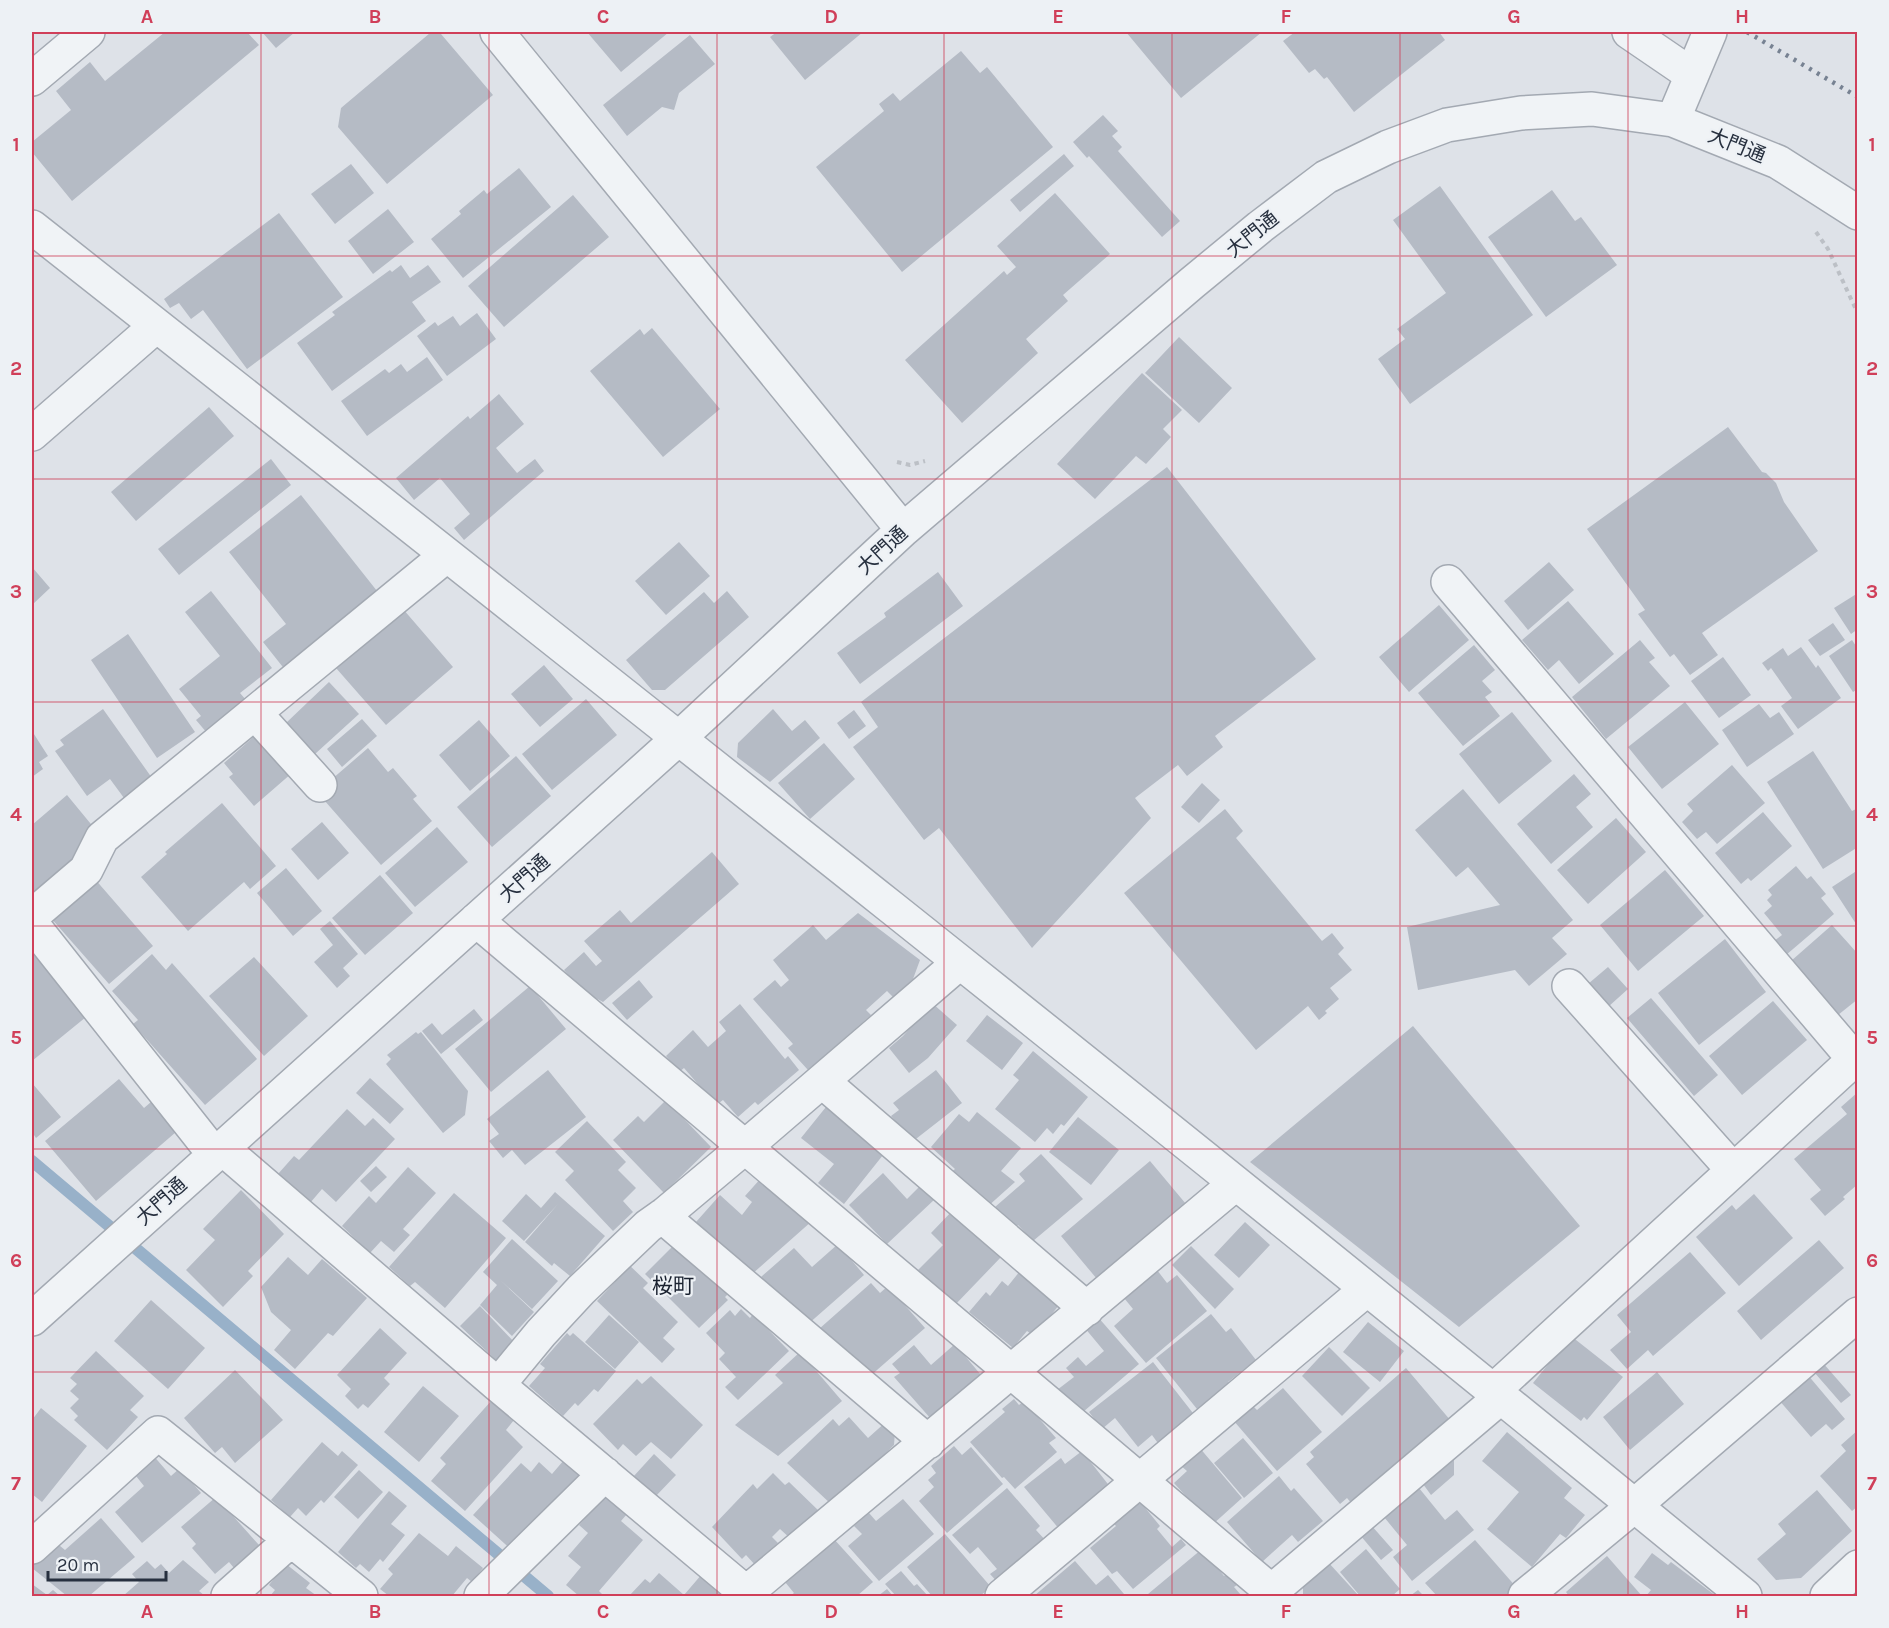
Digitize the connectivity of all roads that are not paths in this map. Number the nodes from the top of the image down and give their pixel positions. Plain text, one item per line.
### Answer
1 (88, 32) edge
2 (497, 32) edge
3 (1629, 32) edge
4 (1710, 32) edge
5 (1692, 75) junction
6 (32, 79) edge
7 (1673, 120) junction
8 (1857, 213) edge
9 (32, 227) edge
10 (156, 326) junction
11 (32, 434) edge
12 (903, 530) junction
13 (447, 555) junction
14 (1448, 582) dead end
15 (255, 713) junction
16 (679, 738) junction
17 (320, 786) dead end
18 (32, 916) edge
19 (476, 920) junction
20 (32, 924) edge
21 (959, 963) junction
22 (1569, 986) dead end
23 (1856, 1057) edge
24 (822, 1082) junction
25 (745, 1147) junction
26 (218, 1151) junction
27 (1733, 1170) junction
28 (1235, 1184) junction
29 (662, 1216) junction
30 (1367, 1289) junction
31 (1087, 1309) junction
32 (1857, 1314) edge
33 (32, 1319) edge
34 (1012, 1373) junction
35 (498, 1385) junction
36 (1498, 1393) junction
37 (928, 1442) junction
38 (605, 1474) junction
39 (1140, 1482) junction
40 (1634, 1506) junction
41 (291, 1540) junction
42 (32, 1547) edge
43 (1857, 1567) edge
44 (748, 1595) edge
45 (1272, 1595) edge
46 (228, 1596) edge
47 (362, 1596) edge
48 (481, 1596) edge
49 (1002, 1596) edge
50 (1525, 1596) edge
51 (1745, 1596) edge
52 (1827, 1596) edge

1 - 6 street
2 - 12 street
3 - 5 street
4 - 5 street
5 - 7 street
7 - 8 street, 大門通
7 - 12 street, 大門通
9 - 10 street
10 - 11 street
10 - 13 street
12 - 16 street, 大門通
13 - 15 street
13 - 16 street
14 - 23 street
15 - 17 street
15 - 18 street
16 - 19 street, 大門通
16 - 21 street
19 - 25 street
19 - 26 street, 大門通
20 - 26 street
21 - 24 street
21 - 28 street
22 - 27 street
23 - 27 street
24 - 25 street
24 - 31 street
25 - 29 street
25 - 34 street
26 - 33 street, 大門通
26 - 35 street
27 - 36 street
28 - 30 street
28 - 31 street
29 - 35 street
29 - 37 street
30 - 36 street
30 - 39 street
31 - 34 street
32 - 40 street
34 - 37 street
34 - 39 street
35 - 38 street
36 - 40 street
36 - 45 street
37 - 44 street
38 - 44 street
38 - 48 street
39 - 45 street
39 - 49 street
40 - 50 street
40 - 51 street
41 - 42 street
41 - 46 street
41 - 47 street
43 - 52 street

